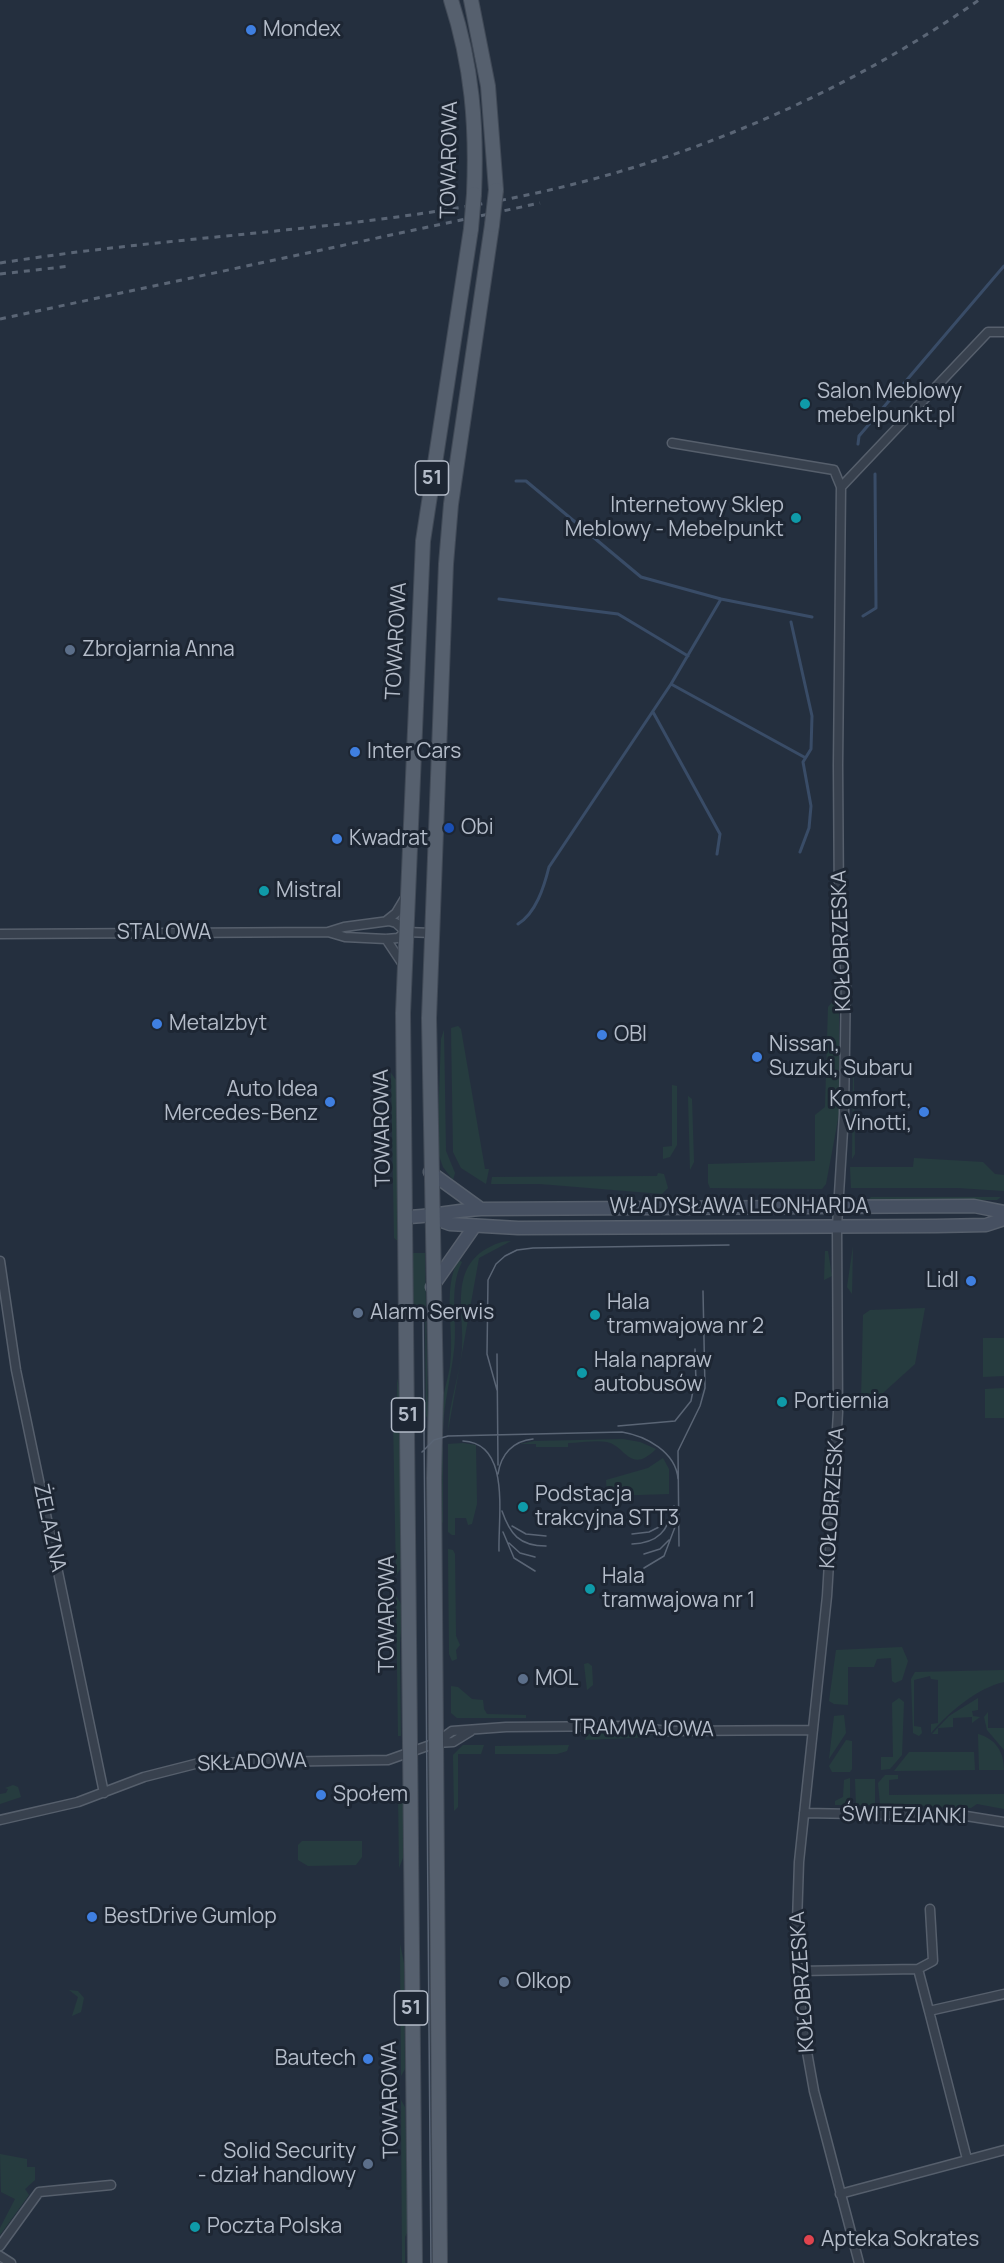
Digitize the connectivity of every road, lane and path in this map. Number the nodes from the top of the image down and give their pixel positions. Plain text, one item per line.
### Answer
1 (452, 0) edge
2 (471, 0) edge
3 (1004, 332) edge
4 (445, 397) junction
5 (465, 407) junction
6 (672, 443) dead end
7 (841, 487) junction
8 (408, 892) junction
9 (386, 921) junction
10 (328, 932) junction
11 (406, 932) junction
12 (432, 933) junction
13 (0, 934) edge
14 (386, 939) junction
15 (405, 970) junction
16 (430, 1172) junction
17 (838, 1207) junction
18 (481, 1209) junction
19 (1004, 1212) edge
20 (405, 1217) junction
21 (431, 1217) junction
22 (1004, 1219) edge
23 (837, 1226) junction
24 (474, 1227) junction
25 (0, 1261) edge
26 (432, 1287) junction
27 (813, 1730) junction
28 (436, 1743) junction
29 (409, 1753) junction
30 (104, 1793) junction
31 (804, 1813) junction
32 (0, 1820) edge
33 (1004, 1822) edge
34 (930, 1909) dead end
35 (918, 1969) junction
36 (798, 1971) junction
37 (1004, 1994) edge
38 (929, 2011) junction
39 (1004, 2150) edge
40 (967, 2159) junction
41 (111, 2186) dead end
42 (840, 2194) junction
43 (0, 2246) edge
44 (0, 2256) edge
45 (11, 2263) edge
46 (415, 2263) edge
47 (440, 2263) edge
48 (859, 2263) edge

1 - 4 main road, TOWAROWA / 51, bridge
2 - 5 main road, TOWAROWA / 51, bridge
3 - 7 street
4 - 5 main road
4 - 8 main road, TOWAROWA / 51
5 - 12 main road, TOWAROWA / 51
6 - 7 street
7 - 17 street, KOŁOBRZESKA
8 - 9 street
8 - 11 main road, TOWAROWA / 51
9 - 10 street, STALOWA
9 - 11 street, STALOWA
10 - 13 street, STALOWA
10 - 14 street, STALOWA
11 - 12 street, STALOWA
11 - 14 street, STALOWA
11 - 15 main road, TOWAROWA / 51
12 - 16 main road, TOWAROWA / 51
14 - 15 street
15 - 20 main road, TOWAROWA / 51
16 - 18 main road
16 - 21 main road, TOWAROWA / 51
17 - 18 main road, WŁADYSŁAWA LEONHARDA
17 - 19 main road, WŁADYSŁAWA LEONHARDA
17 - 23 street, KOŁOBRZESKA
18 - 21 main road, WŁADYSŁAWA LEONHARDA
20 - 21 main road, WŁADYSŁAWA LEONHARDA
20 - 29 main road, TOWAROWA / 51
21 - 24 main road, WŁADYSŁAWA LEONHARDA
21 - 26 main road, TOWAROWA / 51
22 - 23 main road, WŁADYSŁAWA LEONHARDA
23 - 24 main road, WŁADYSŁAWA LEONHARDA
23 - 27 street, KOŁOBRZESKA
24 - 26 main road
25 - 30 street, ŻELAZNA
26 - 28 main road, TOWAROWA / 51
27 - 28 street, TRAMWAJOWA
27 - 31 street, KOŁOBRZESKA
28 - 29 street, SKŁADOWA
28 - 47 main road, TOWAROWA / 51
29 - 30 street, SKŁADOWA
29 - 46 main road, TOWAROWA / 51
30 - 32 street, SKŁADOWA
31 - 33 street, ŚWITEZIANKI
31 - 36 street, KOŁOBRZESKA
34 - 35 street
35 - 36 street
35 - 38 street
36 - 42 street, KOŁOBRZESKA
37 - 38 street
38 - 40 street
39 - 40 street
40 - 42 street
41 - 43 street
42 - 48 street, KOŁOBRZESKA
44 - 45 street

